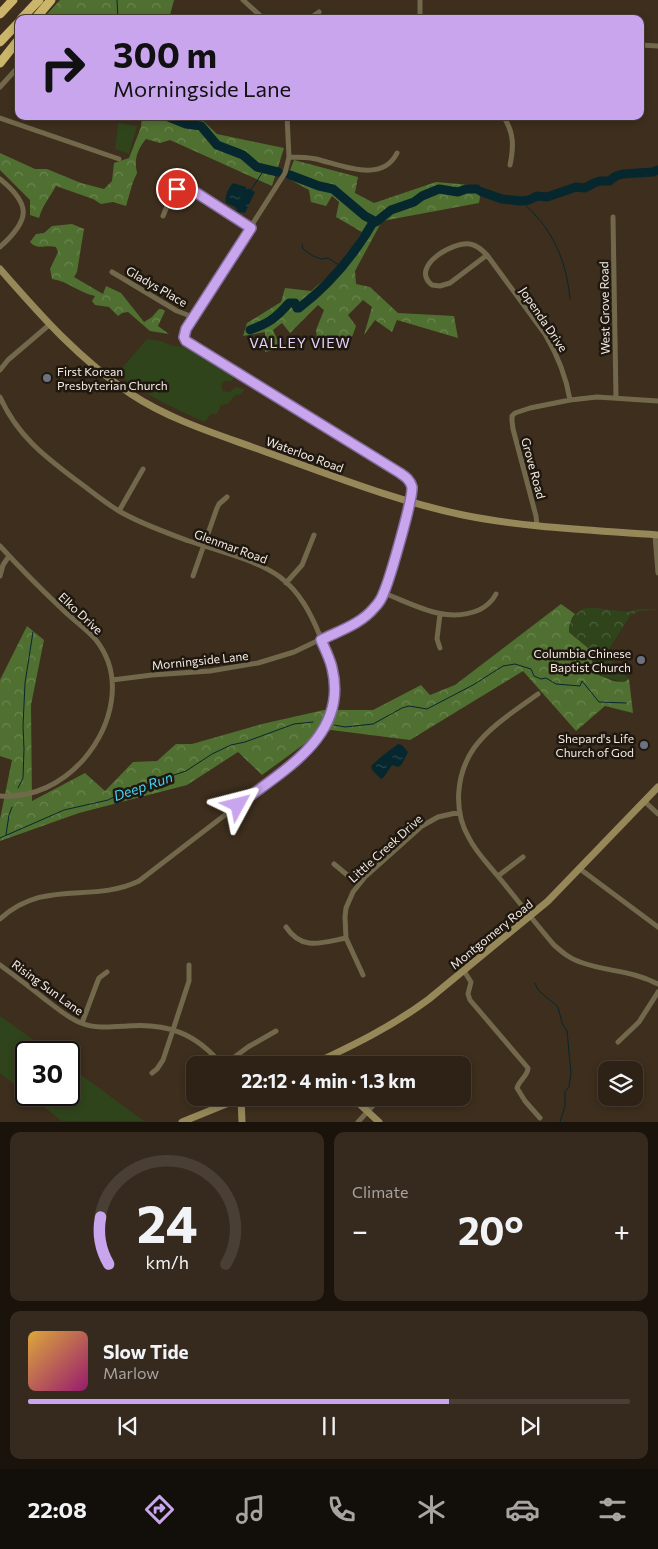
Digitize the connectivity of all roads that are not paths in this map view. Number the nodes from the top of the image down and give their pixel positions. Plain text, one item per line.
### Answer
1 (13, 0) edge
2 (39, 0) edge
3 (51, 0) edge
4 (243, 0) edge
5 (420, 0) edge
6 (319, 12) dead end
7 (0, 14) edge
8 (25, 15) edge
9 (38, 15) edge
10 (260, 15) edge
11 (315, 15) edge
12 (420, 15) edge
13 (15, 26) edge
14 (0, 42) edge
15 (15, 44) edge
16 (644, 45) edge
17 (658, 46) edge
18 (0, 63) edge
19 (15, 70) edge
20 (0, 87) edge
21 (0, 118) edge
22 (287, 120) edge
23 (505, 120) edge
24 (397, 153) dead end
25 (289, 157) junction
26 (119, 158) dead end
27 (510, 165) dead end
28 (0, 179) edge
29 (163, 216) dead end
30 (613, 217) dead end
31 (251, 228) junction
32 (0, 247) edge
33 (486, 255) junction
34 (0, 269) edge
35 (112, 272) dead end
36 (193, 317) junction
37 (49, 324) junction
38 (0, 370) edge
39 (0, 398) edge
40 (616, 398) junction
41 (570, 400) junction
42 (658, 401) edge
43 (143, 469) dead end
44 (227, 498) dead end
45 (410, 502) junction
46 (119, 511) junction
47 (537, 526) junction
48 (314, 535) dead end
49 (656, 535) edge
50 (0, 546) edge
51 (203, 546) junction
52 (9, 556) junction
53 (658, 573) edge
54 (0, 576) edge
55 (192, 576) dead end
56 (286, 583) junction
57 (384, 593) junction
58 (496, 594) dead end
59 (440, 614) junction
60 (321, 640) junction
61 (440, 648) dead end
62 (112, 680) junction
63 (538, 694) dead end
64 (658, 787) edge
65 (0, 796) edge
66 (644, 801) junction
67 (460, 812) junction
68 (658, 814) edge
69 (523, 857) dead end
70 (334, 864) dead end
71 (580, 869) junction
72 (498, 876) junction
73 (358, 884) junction
74 (530, 917) junction
75 (0, 919) edge
76 (286, 926) dead end
77 (658, 927) edge
78 (346, 938) junction
79 (0, 965) edge
80 (189, 965) dead end
81 (464, 971) junction
82 (108, 972) dead end
83 (363, 976) dead end
84 (658, 984) edge
85 (658, 992) edge
86 (82, 1023) junction
87 (173, 1030) junction
88 (276, 1031) dead end
89 (618, 1042) dead end
90 (214, 1056) edge
91 (236, 1056) edge
92 (332, 1056) edge
93 (152, 1073) dead end
94 (221, 1106) edge
95 (241, 1106) edge
96 (362, 1106) edge
97 (373, 1106) edge
98 (368, 1111) junction
99 (540, 1118) dead end
100 (182, 1122) edge
101 (242, 1122) edge
102 (358, 1122) edge
103 (380, 1122) edge

1 - 7 highway
2 - 8 highway
3 - 9 highway
4 - 10 street
5 - 12 street
6 - 11 street
13 - 14 highway
15 - 18 highway
16 - 17 street
19 - 20 street
21 - 26 street
22 - 25 street
23 - 27 street
24 - 25 street
25 - 31 street
28 - 32 street
29 - 31 street
30 - 40 street, West Grove Road
31 - 36 street
33 - 33 street, Jopenda Drive
33 - 41 street, Jopenda Drive
34 - 37 main road, Waterloo Road
35 - 36 street, Gladys Place
36 - 45 street
37 - 38 street
37 - 45 main road, Waterloo Road
39 - 46 street, Glenmar Road
40 - 41 street
40 - 42 street
41 - 47 street, Grove Road
43 - 46 street
44 - 51 street
45 - 47 main road, Waterloo Road
45 - 57 street, Morningside Lane
46 - 51 street, Glenmar Road
47 - 49 main road, Waterloo Road
48 - 56 street
49 - 53 street
50 - 52 street, Elko Drive
51 - 55 street
51 - 56 street, Glenmar Road
52 - 54 street
52 - 62 street, Elko Drive
56 - 60 street, Glenmar Road
57 - 59 street
57 - 60 street, Morningside Lane
58 - 59 street
59 - 61 street
60 - 62 street, Morningside Lane
60 - 75 street, Glenmar Road
62 - 65 street, Elko Drive
63 - 67 street
64 - 66 main road, Montgomery Road
66 - 68 street
66 - 71 main road, Montgomery Road
67 - 72 street
67 - 73 street, Little Creek Drive
69 - 72 street
70 - 73 street
71 - 74 main road, Montgomery Road
71 - 77 street
72 - 74 street
73 - 78 street, Little Creek Drive
74 - 81 main road, Montgomery Road
74 - 84 street
76 - 78 street
78 - 83 street, Little Creek Drive
79 - 86 street, Rising Sun Lane
80 - 87 street
81 - 92 main road, Montgomery Road
81 - 99 street
82 - 86 street
85 - 89 street
86 - 87 street, Rising Sun Lane
87 - 90 street, Rising Sun Lane
87 - 93 street
88 - 91 street
94 - 100 main road
95 - 101 main road
96 - 98 main road
97 - 98 street
98 - 102 street
98 - 103 main road

